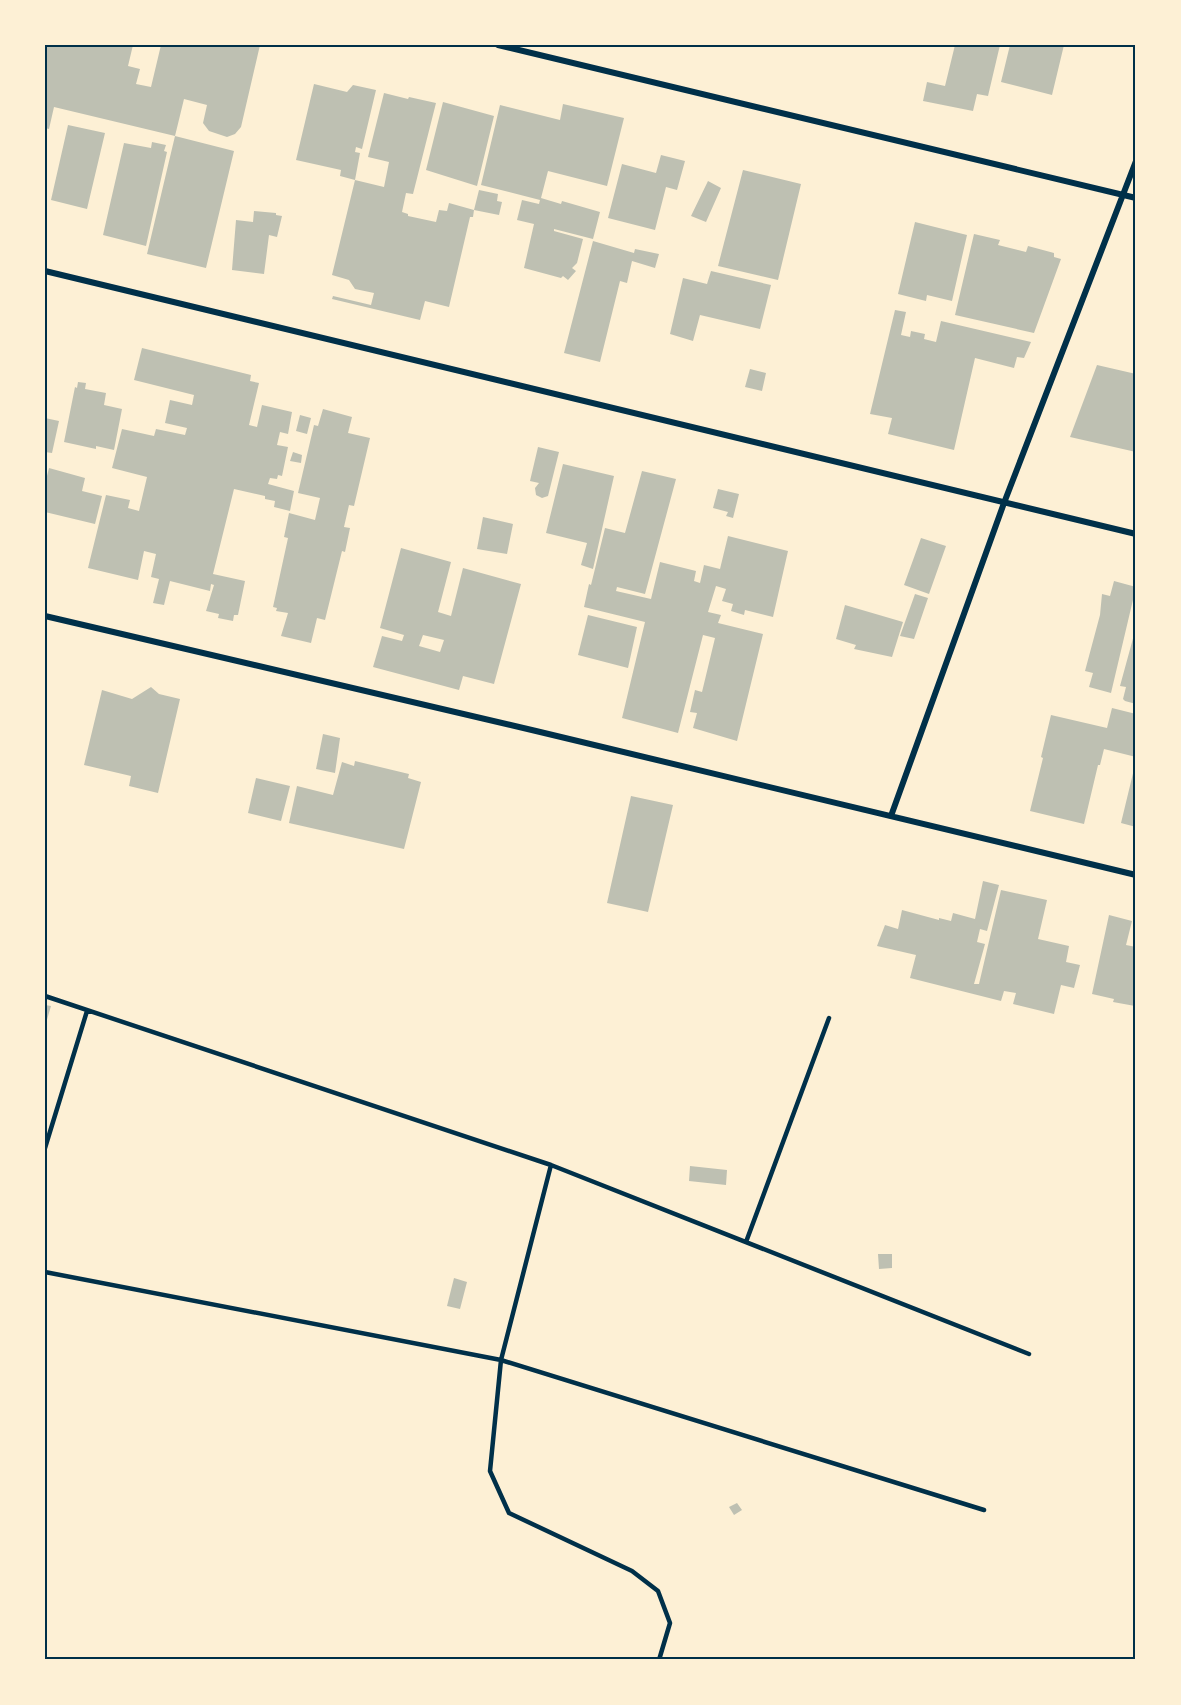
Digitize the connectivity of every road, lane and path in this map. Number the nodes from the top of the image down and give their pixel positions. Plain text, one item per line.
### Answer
1 (498, 45) edge
2 (1136, 161) edge
3 (1123, 195) junction
4 (1136, 198) edge
5 (45, 271) edge
6 (1004, 503) junction
7 (1136, 534) edge
8 (45, 616) edge
9 (891, 816) junction
10 (1136, 875) edge
11 (45, 996) edge
12 (87, 1011) junction
13 (829, 1018) dead end
14 (45, 1148) edge
15 (550, 1165) junction
16 (746, 1242) junction
17 (45, 1272) edge
18 (1029, 1354) dead end
19 (501, 1360) junction
20 (984, 1510) dead end
21 (659, 1660) edge

1 - 3 street
2 - 3 street
3 - 4 street
3 - 6 street
5 - 6 street
6 - 7 street
6 - 9 street
8 - 9 street
9 - 10 street
11 - 12 lane
12 - 14 lane
12 - 15 lane
13 - 16 lane
15 - 16 lane
15 - 19 lane
16 - 18 lane
17 - 19 lane
19 - 20 lane
19 - 21 lane

